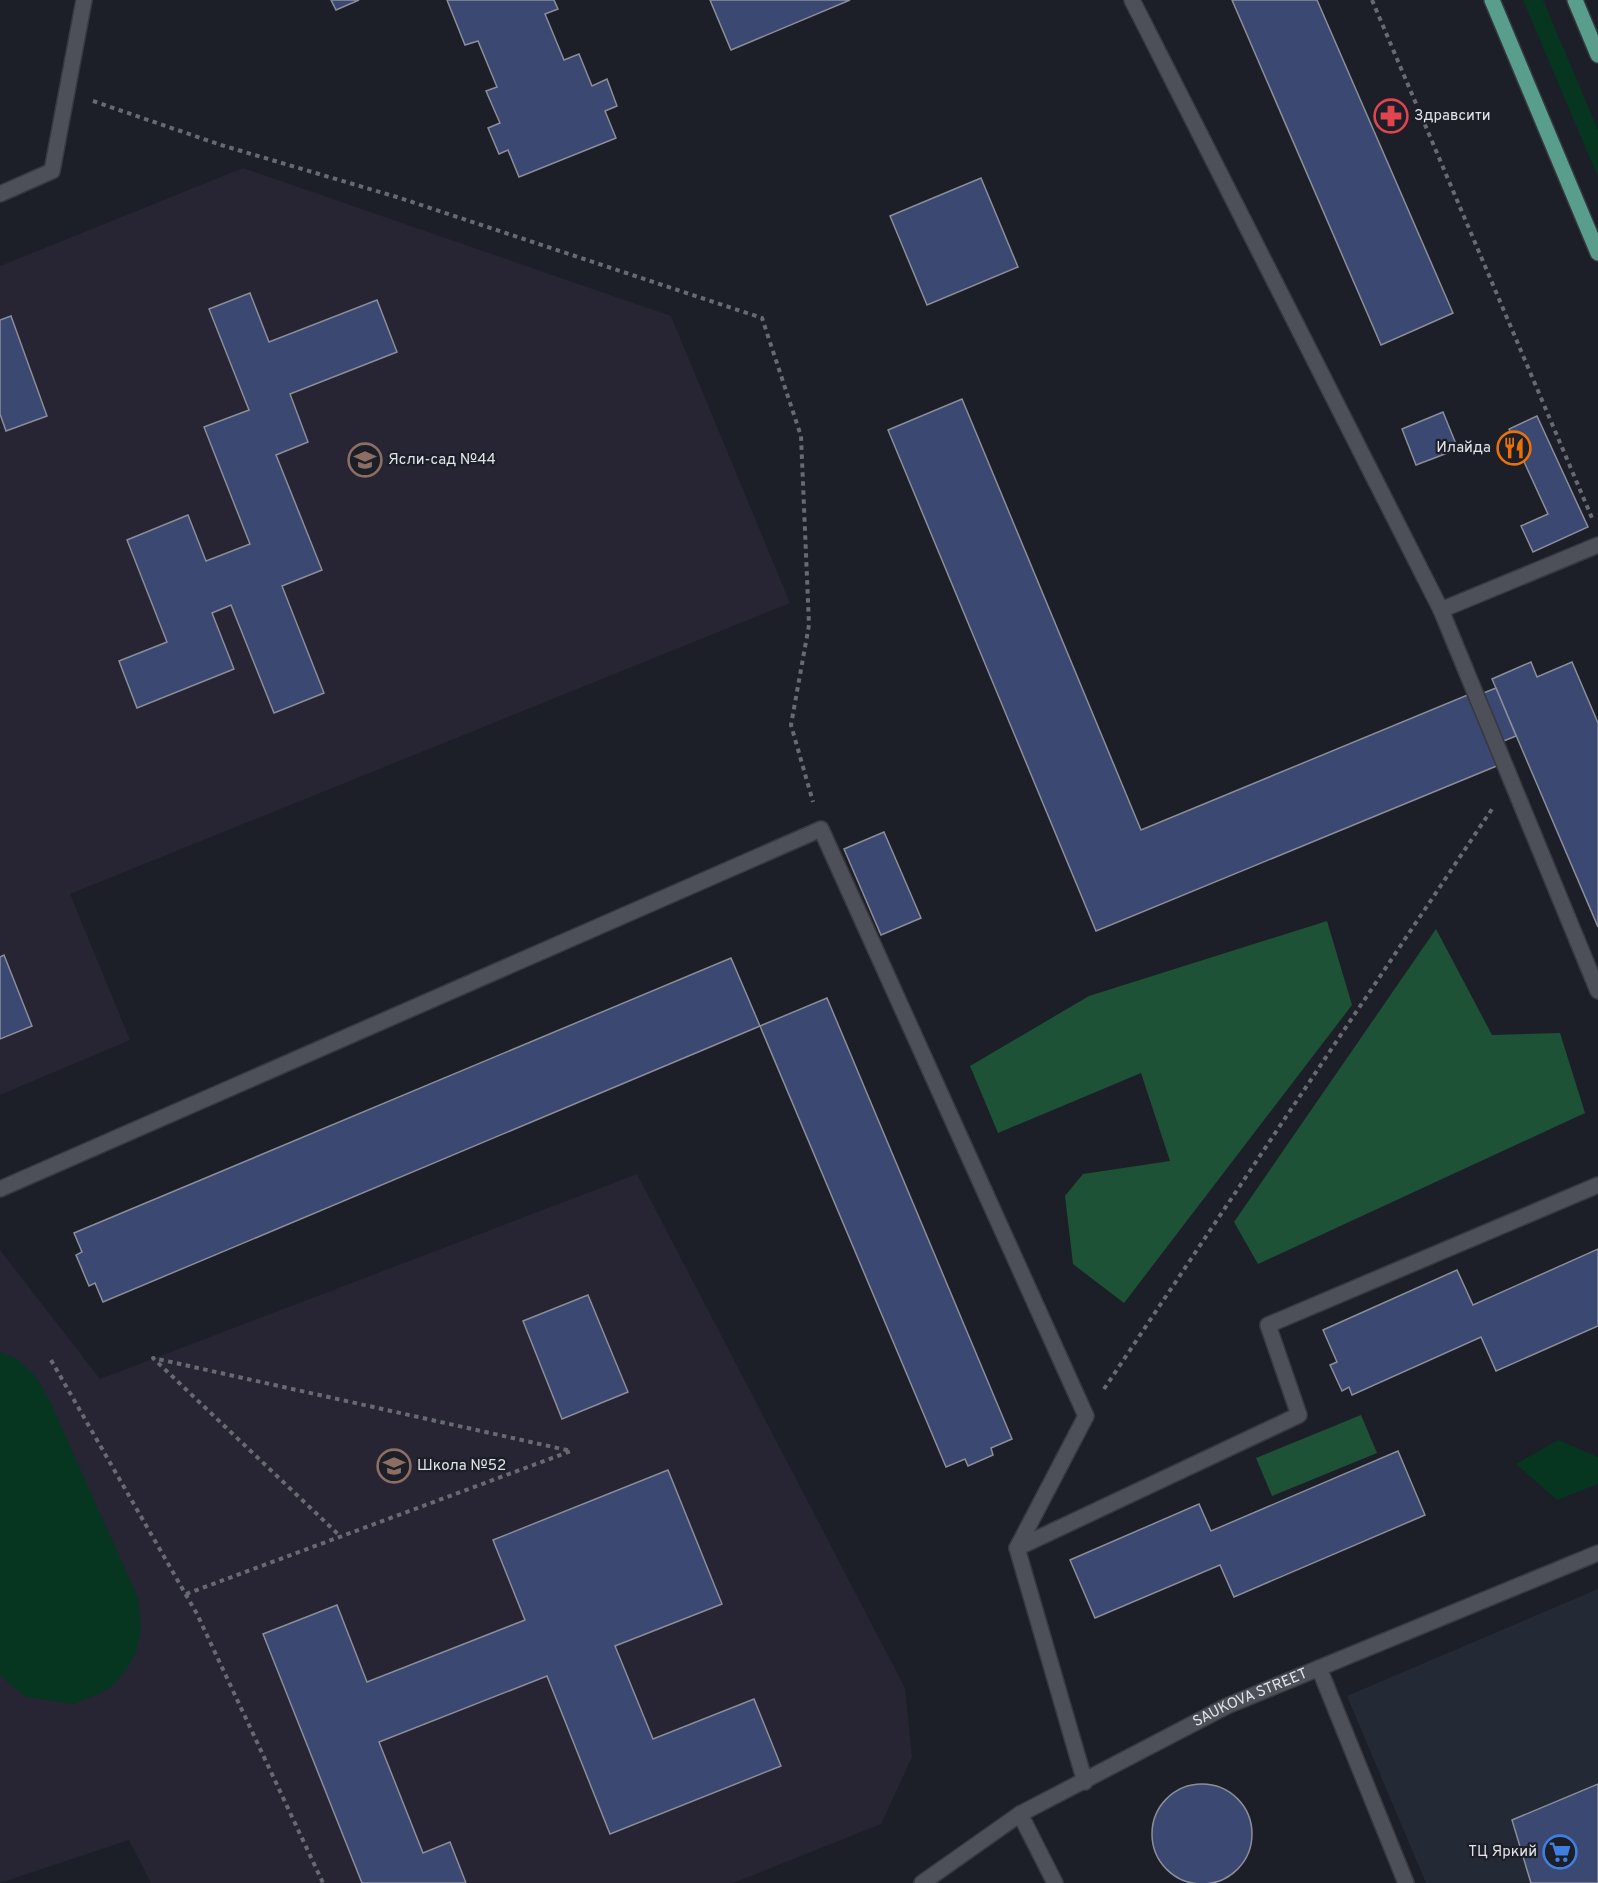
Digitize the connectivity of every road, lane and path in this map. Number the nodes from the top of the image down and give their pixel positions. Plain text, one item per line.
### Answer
1 (84, 0) edge
2 (1132, 0) edge
3 (1372, 0) edge
4 (1492, 0) edge
5 (1575, 0) edge
6 (1598, 55) edge
7 (67, 92) junction
8 (0, 194) edge
9 (1598, 253) edge
10 (1593, 522) dead end
11 (1598, 545) edge
12 (1440, 610) junction
13 (1511, 781) junction
14 (821, 829) junction
15 (1598, 991) edge
16 (1598, 1185) edge
17 (0, 1189) edge
18 (51, 1360) dead end
19 (1086, 1416) junction
20 (340, 1536) junction
21 (1017, 1548) junction
22 (1598, 1553) edge
23 (186, 1594) junction
24 (1319, 1668) junction
25 (1085, 1782) junction
26 (1020, 1814) junction
27 (323, 1883) edge
28 (922, 1883) edge
29 (1055, 1883) edge
30 (1407, 1883) edge

1 - 7 street
2 - 12 street
3 - 10 path
4 - 9 main road
5 - 6 main road
7 - 8 street
7 - 14 path
11 - 12 street
12 - 13 street
13 - 15 street
13 - 19 path
14 - 17 street
14 - 19 street
16 - 21 street
18 - 23 path
19 - 21 street
20 - 20 path
20 - 23 path
21 - 25 street
22 - 24 street, SAUKOVA STREET
23 - 27 path
24 - 25 street, SAUKOVA STREET
24 - 30 street
25 - 26 street, SAUKOVA STREET
26 - 28 street, SAUKOVA STREET
26 - 29 street

